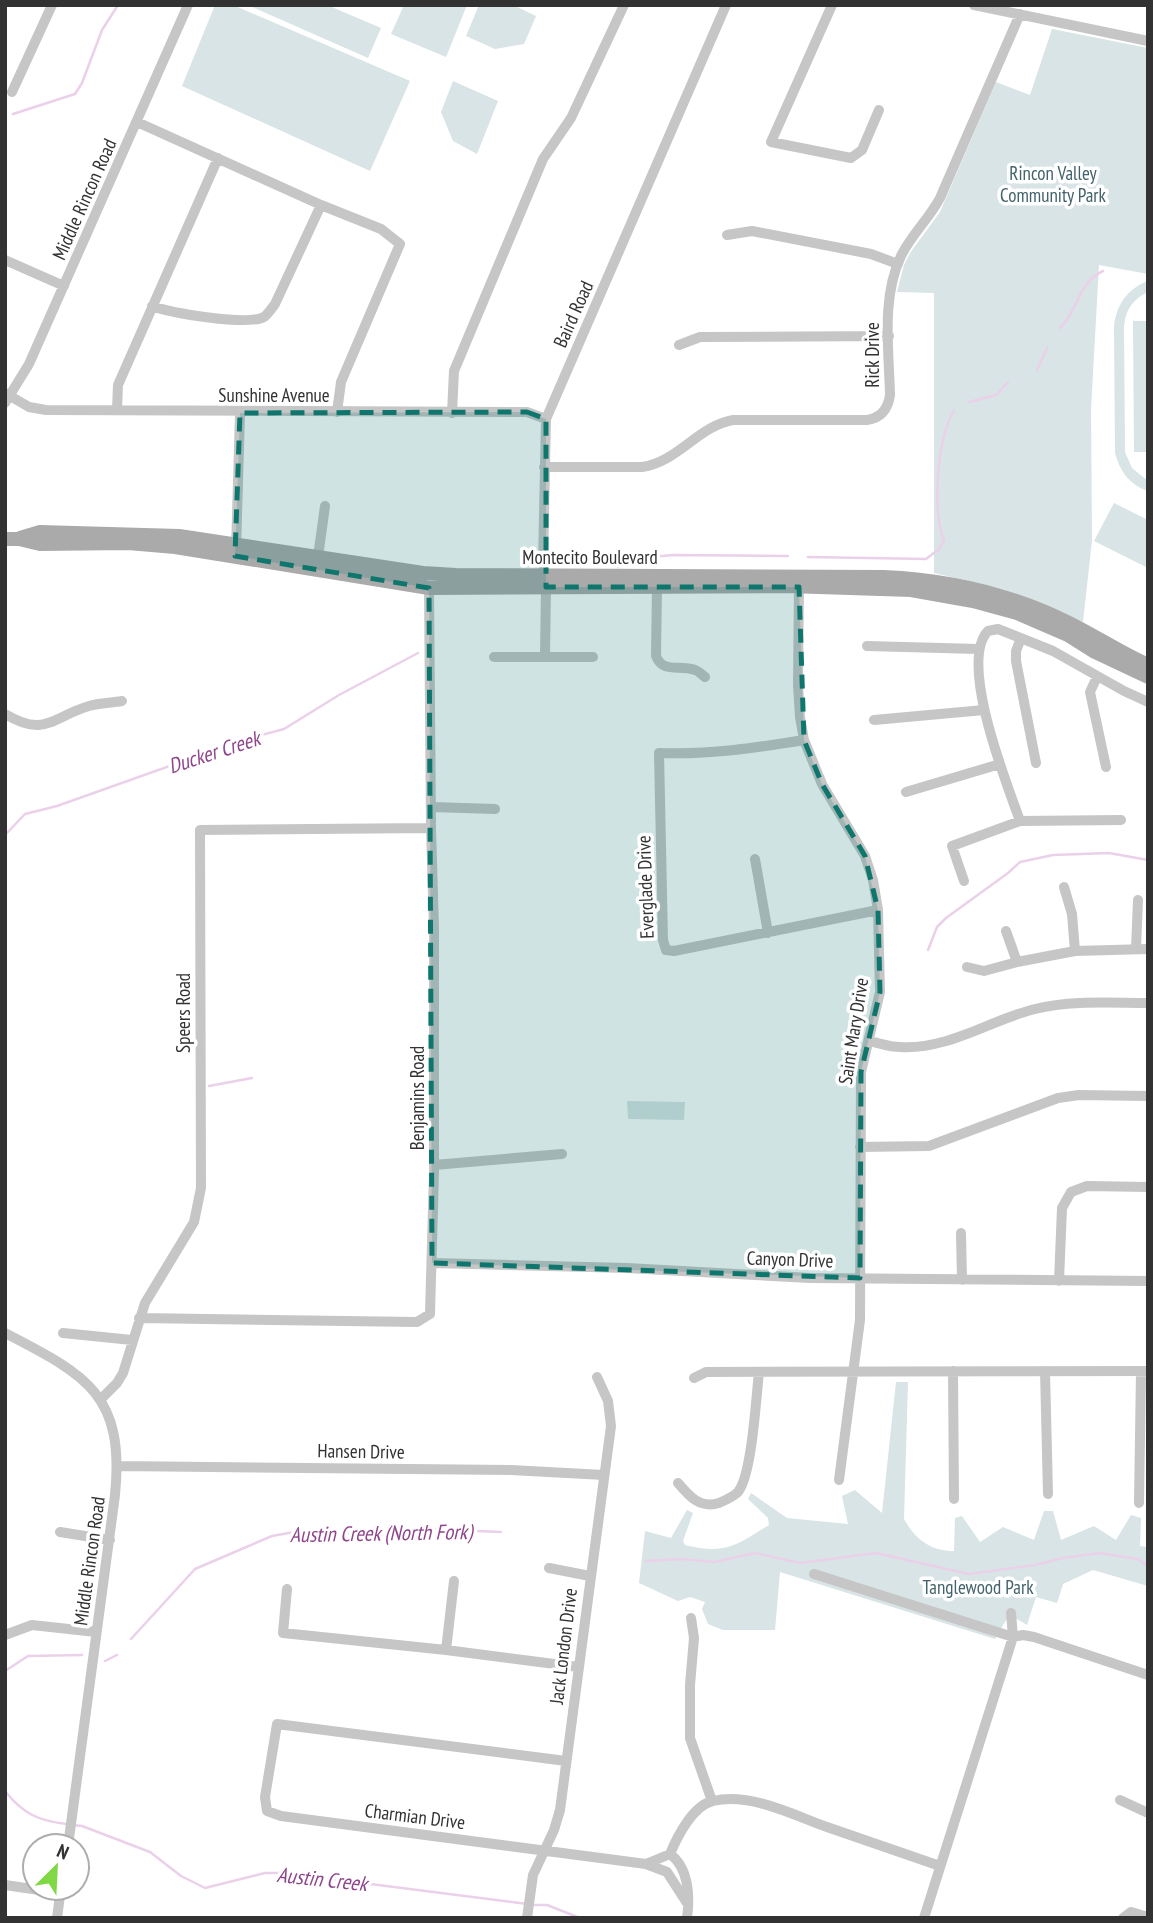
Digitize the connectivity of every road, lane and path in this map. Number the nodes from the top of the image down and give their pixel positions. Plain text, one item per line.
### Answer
1 (52, 5) edge
2 (188, 5) edge
3 (624, 5) edge
4 (726, 5) edge
5 (832, 5) edge
6 (974, 5) edge
7 (1020, 14) junction
8 (1148, 41) edge
9 (12, 92) dead end
10 (879, 110) dead end
11 (137, 122) junction
12 (218, 158) junction
13 (321, 205) junction
14 (727, 235) dead end
15 (5, 260) edge
16 (898, 264) junction
17 (64, 286) junction
18 (152, 306) junction
19 (889, 336) junction
20 (679, 345) dead end
21 (7, 398) edge
22 (117, 410) junction
23 (337, 412) junction
24 (240, 413) junction
25 (452, 413) junction
26 (546, 419) junction
27 (544, 467) junction
28 (325, 506) dead end
29 (12, 539) edge
30 (236, 551) junction
31 (318, 557) junction
32 (545, 581) junction
33 (657, 587) junction
34 (799, 587) junction
35 (429, 588) junction
36 (1021, 638) junction
37 (867, 646) dead end
38 (978, 649) junction
39 (545, 656) junction
40 (494, 657) dead end
41 (593, 657) dead end
42 (1148, 665) edge
43 (705, 677) dead end
44 (1097, 677) junction
45 (1148, 677) edge
46 (122, 701) dead end
47 (1148, 702) edge
48 (984, 710) junction
49 (5, 714) edge
50 (874, 720) dead end
51 (804, 740) junction
52 (1036, 763) dead end
53 (999, 764) junction
54 (1106, 767) dead end
55 (906, 792) dead end
56 (431, 807) junction
57 (495, 808) dead end
58 (1121, 820) dead end
59 (1020, 821) junction
60 (430, 828) junction
61 (755, 859) dead end
62 (964, 881) dead end
63 (1064, 887) dead end
64 (1138, 900) dead end
65 (878, 910) junction
66 (1006, 931) dead end
67 (768, 933) junction
68 (1142, 949) edge
69 (1075, 951) junction
70 (1017, 962) junction
71 (967, 967) dead end
72 (1148, 1003) edge
73 (869, 1041) junction
74 (1148, 1096) edge
75 (860, 1147) junction
76 (562, 1154) dead end
77 (434, 1166) junction
78 (1148, 1187) edge
79 (961, 1233) dead end
80 (432, 1263) junction
81 (860, 1278) junction
82 (962, 1280) junction
83 (1148, 1280) edge
84 (1059, 1281) junction
85 (139, 1318) junction
86 (5, 1333) edge
87 (63, 1333) dead end
88 (132, 1340) junction
89 (853, 1371) junction
90 (953, 1371) junction
91 (1045, 1371) junction
92 (1145, 1371) edge
93 (759, 1373) junction
94 (597, 1377) dead end
95 (694, 1378) dead end
96 (101, 1399) junction
97 (118, 1466) junction
98 (604, 1475) junction
99 (839, 1480) dead end
100 (678, 1483) dead end
101 (1048, 1494) dead end
102 (954, 1499) dead end
103 (1139, 1503) dead end
104 (60, 1532) dead end
105 (110, 1540) junction
106 (550, 1568) dead end
107 (814, 1574) dead end
108 (590, 1576) junction
109 (454, 1581) dead end
110 (287, 1589) dead end
111 (1011, 1614) dead end
112 (691, 1618) dead end
113 (96, 1632) junction
114 (5, 1634) edge
115 (1013, 1637) junction
116 (446, 1650) junction
117 (578, 1667) junction
118 (1148, 1675) edge
119 (566, 1761) junction
120 (1120, 1800) dead end
121 (712, 1801) junction
122 (1148, 1813) edge
123 (69, 1832) edge
124 (545, 1850) junction
125 (670, 1854) junction
126 (646, 1864) junction
127 (940, 1866) junction
128 (688, 1905) junction
129 (527, 1915) edge
130 (1148, 1917) edge
131 (687, 1918) edge
132 (924, 1918) edge
133 (1123, 1918) edge

1 - 9 street
2 - 11 street, Middle Rincon Road
3 - 25 street
4 - 26 street, Baird Road
5 - 10 street
6 - 7 street
7 - 8 street
7 - 16 street, Rick Drive
11 - 12 street
11 - 17 street, Middle Rincon Road
12 - 13 street
12 - 18 street
13 - 18 street
13 - 23 street
14 - 16 street
15 - 17 street
16 - 19 street, Rick Drive
17 - 21 street, Middle Rincon Road
18 - 22 street
19 - 20 street
19 - 27 street, Rick Drive
21 - 22 street, Sunshine Avenue
22 - 24 street, Sunshine Avenue
23 - 24 street, Sunshine Avenue
23 - 25 street, Sunshine Avenue
24 - 30 street
25 - 26 street, Sunshine Avenue
26 - 27 street, Baird Road
27 - 32 street, Baird Road
28 - 31 street
29 - 30 main road, Montecito Boulevard
30 - 31 main road, Montecito Boulevard
30 - 35 main road, Montecito Boulevard
31 - 32 main road, Montecito Boulevard
32 - 33 main road, Montecito Boulevard
32 - 35 main road, Montecito Boulevard
32 - 39 street, Baird Road
32 - 42 main road, Montecito Boulevard
33 - 34 main road, Montecito Boulevard
33 - 43 street
34 - 45 main road, Montecito Boulevard
34 - 51 street, Saint Mary Drive
35 - 56 street, Benjamins Road
36 - 38 street
36 - 44 street
36 - 52 street
37 - 38 street
38 - 48 street
39 - 40 street
39 - 41 street
44 - 47 street
44 - 54 street
46 - 49 street
48 - 50 street
48 - 53 street
51 - 65 street, Saint Mary Drive
51 - 67 street, Everglade Drive
53 - 55 street
53 - 59 street
56 - 57 street
56 - 60 street, Benjamins Road
58 - 59 street
59 - 62 street
60 - 77 street, Benjamins Road
60 - 85 street, Speers Road
61 - 67 street
63 - 69 street
64 - 68 street
65 - 67 street, Everglade Drive
65 - 73 street, Saint Mary Drive
66 - 70 street
68 - 69 street
69 - 70 street
70 - 71 street
72 - 73 street
73 - 75 street, Saint Mary Drive
74 - 75 street
75 - 81 street, Saint Mary Drive
76 - 77 street
77 - 80 street, Benjamins Road
78 - 84 street
79 - 82 street
80 - 81 street, Canyon Drive
80 - 85 street, Benjamins Road
81 - 82 street, Canyon Drive
81 - 89 street, Saint Mary Drive
82 - 84 street, Canyon Drive
83 - 84 street, Canyon Drive
85 - 88 street, Speers Road
86 - 96 street, Middle Rincon Road
87 - 88 street
88 - 96 street, Speers Road
89 - 90 street
89 - 93 street
89 - 99 street, Saint Mary Drive
90 - 91 street
90 - 102 street
91 - 92 street
91 - 101 street
92 - 103 street
93 - 95 street
93 - 100 street
94 - 98 street, Jack London Drive
96 - 97 street, Middle Rincon Road
97 - 98 street, Hansen Drive
97 - 105 street, Middle Rincon Road
98 - 108 street, Jack London Drive
104 - 105 street
105 - 113 street, Middle Rincon Road
106 - 108 street
107 - 115 street
108 - 117 street, Jack London Drive
109 - 116 street
110 - 116 street
111 - 115 street
112 - 121 street
113 - 114 street
113 - 123 street, Middle Rincon Road
115 - 118 street
115 - 127 street
116 - 117 street
117 - 119 street, Jack London Drive
119 - 124 street, Jack London Drive
119 - 124 street, Charmian Drive
120 - 122 street
121 - 125 street
121 - 127 street
124 - 126 street, Charmian Drive
124 - 129 street, Jack London Drive
125 - 126 street
125 - 128 street
126 - 128 street, Charmian Drive
127 - 132 street
128 - 131 street
130 - 133 street

